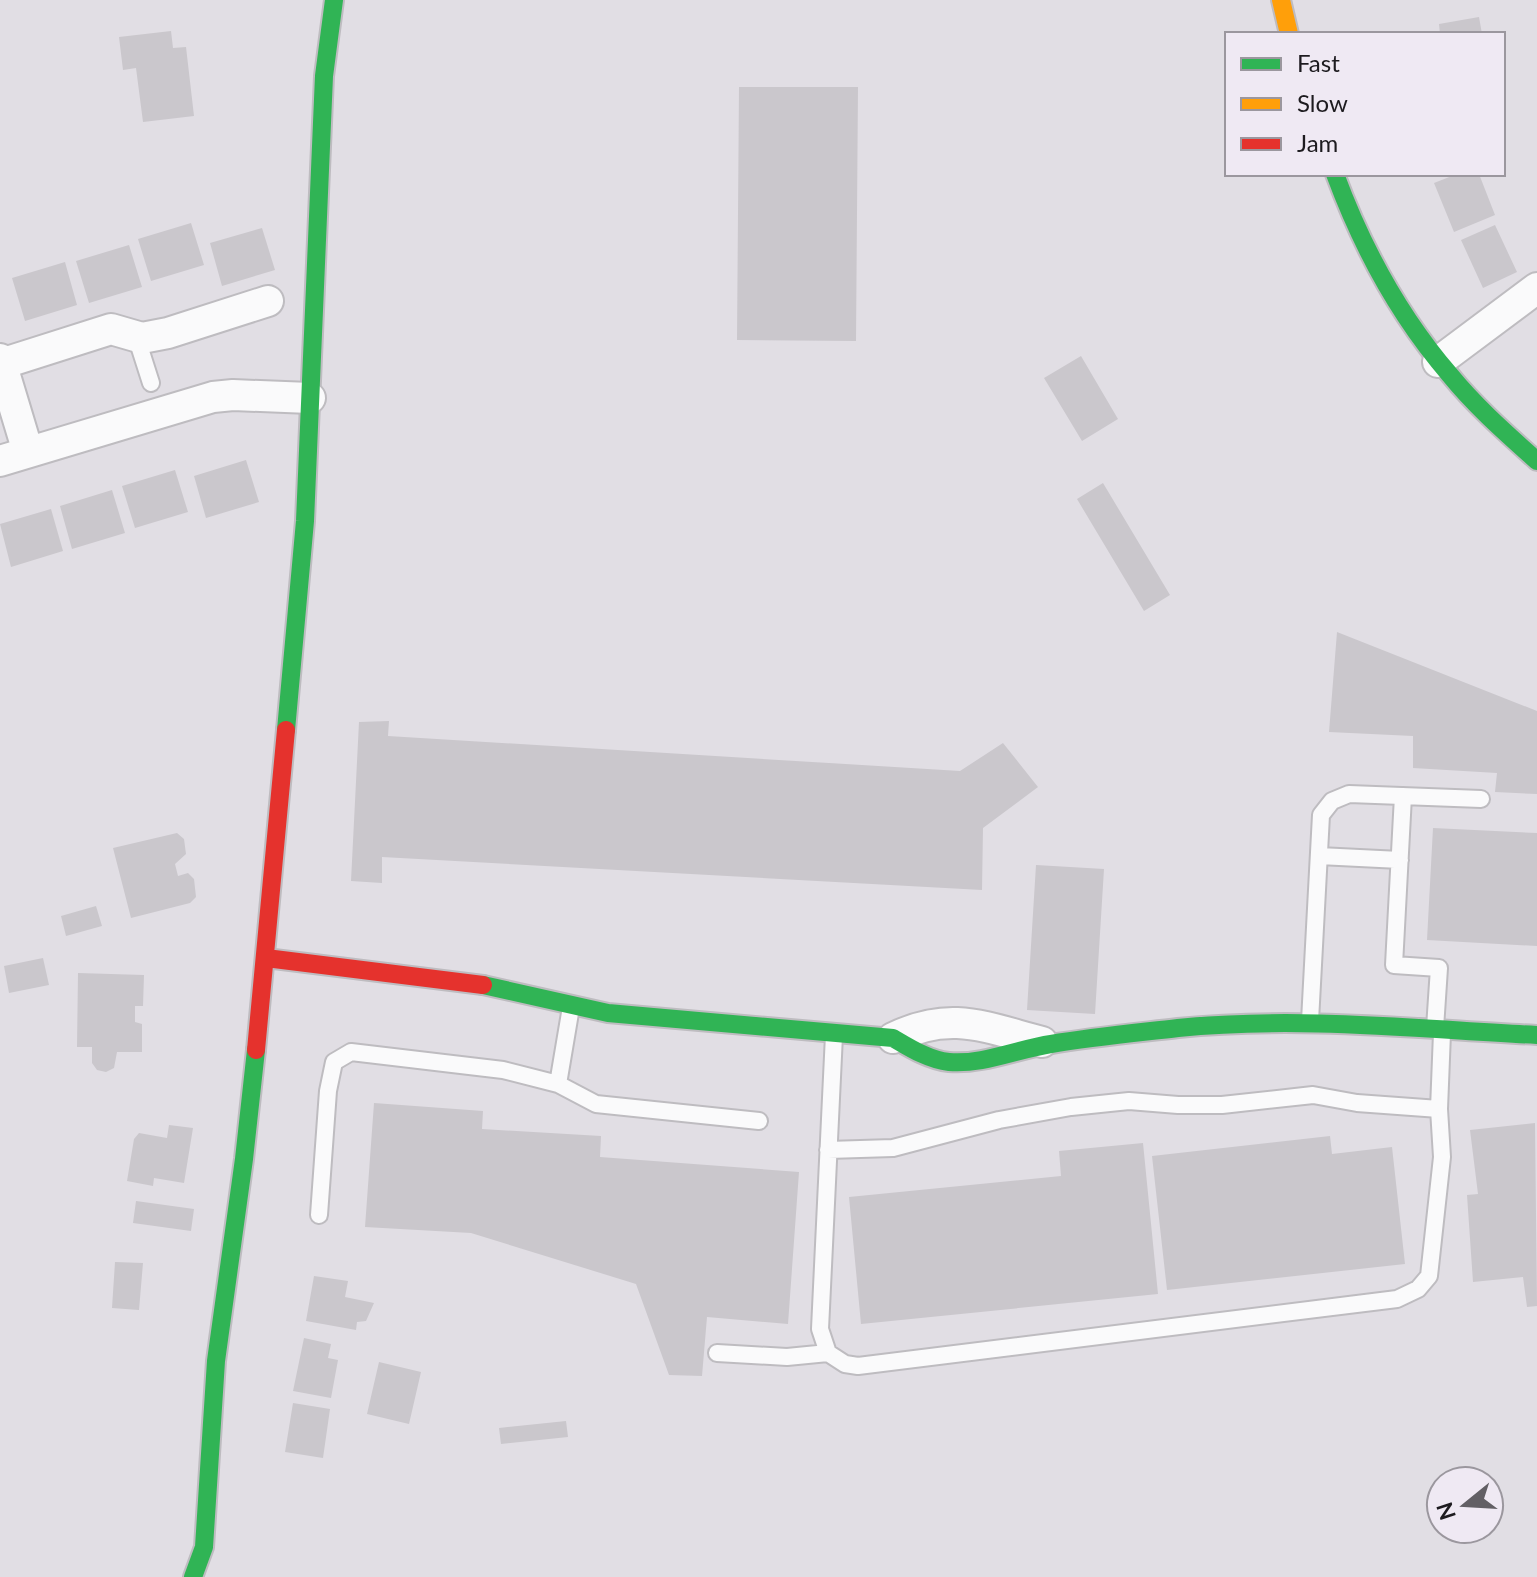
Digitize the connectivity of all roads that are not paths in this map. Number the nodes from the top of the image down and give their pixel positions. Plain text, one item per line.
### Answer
1 (334, 0) edge
2 (1281, 0) edge
3 (1289, 32) edge
4 (1336, 176) edge
5 (1537, 288) edge
6 (268, 301) dead end
7 (136, 336) junction
8 (1, 361) edge
9 (1438, 362) junction
10 (151, 383) dead end
11 (310, 398) junction
12 (14, 457) edge
13 (1537, 461) edge
14 (1403, 796) junction
15 (1481, 799) dead end
16 (1319, 856) junction
17 (1400, 860) junction
18 (266, 958) junction
19 (571, 1004) junction
20 (1310, 1023) junction
21 (1438, 1028) junction
22 (834, 1033) junction
23 (1537, 1035) edge
24 (893, 1038) joint
25 (1049, 1044) joint
26 (558, 1084) junction
27 (1439, 1109) junction
28 (759, 1121) dead end
29 (828, 1150) junction
30 (319, 1215) dead end
31 (717, 1353) dead end
32 (828, 1353) junction
33 (204, 1547) junction
34 (193, 1577) edge
35 (212, 1577) edge

1 - 11 main road
2 - 3 main road
4 - 9 main road
5 - 9 street
6 - 7 street
7 - 8 street
7 - 10 lane
8 - 12 street
9 - 13 main road
11 - 12 street
11 - 18 main road
14 - 15 lane
14 - 16 lane
14 - 17 lane
16 - 17 lane
16 - 20 lane
17 - 21 lane
18 - 19 main road
18 - 33 main road
19 - 22 main road
19 - 26 lane
20 - 21 main road
20 - 25 main road
21 - 23 main road
21 - 27 lane
22 - 24 main road
22 - 29 lane
24 - 25 street
26 - 28 lane
26 - 30 lane
27 - 29 lane
27 - 32 lane
29 - 32 lane
31 - 32 lane
33 - 34 main road
33 - 35 main road

